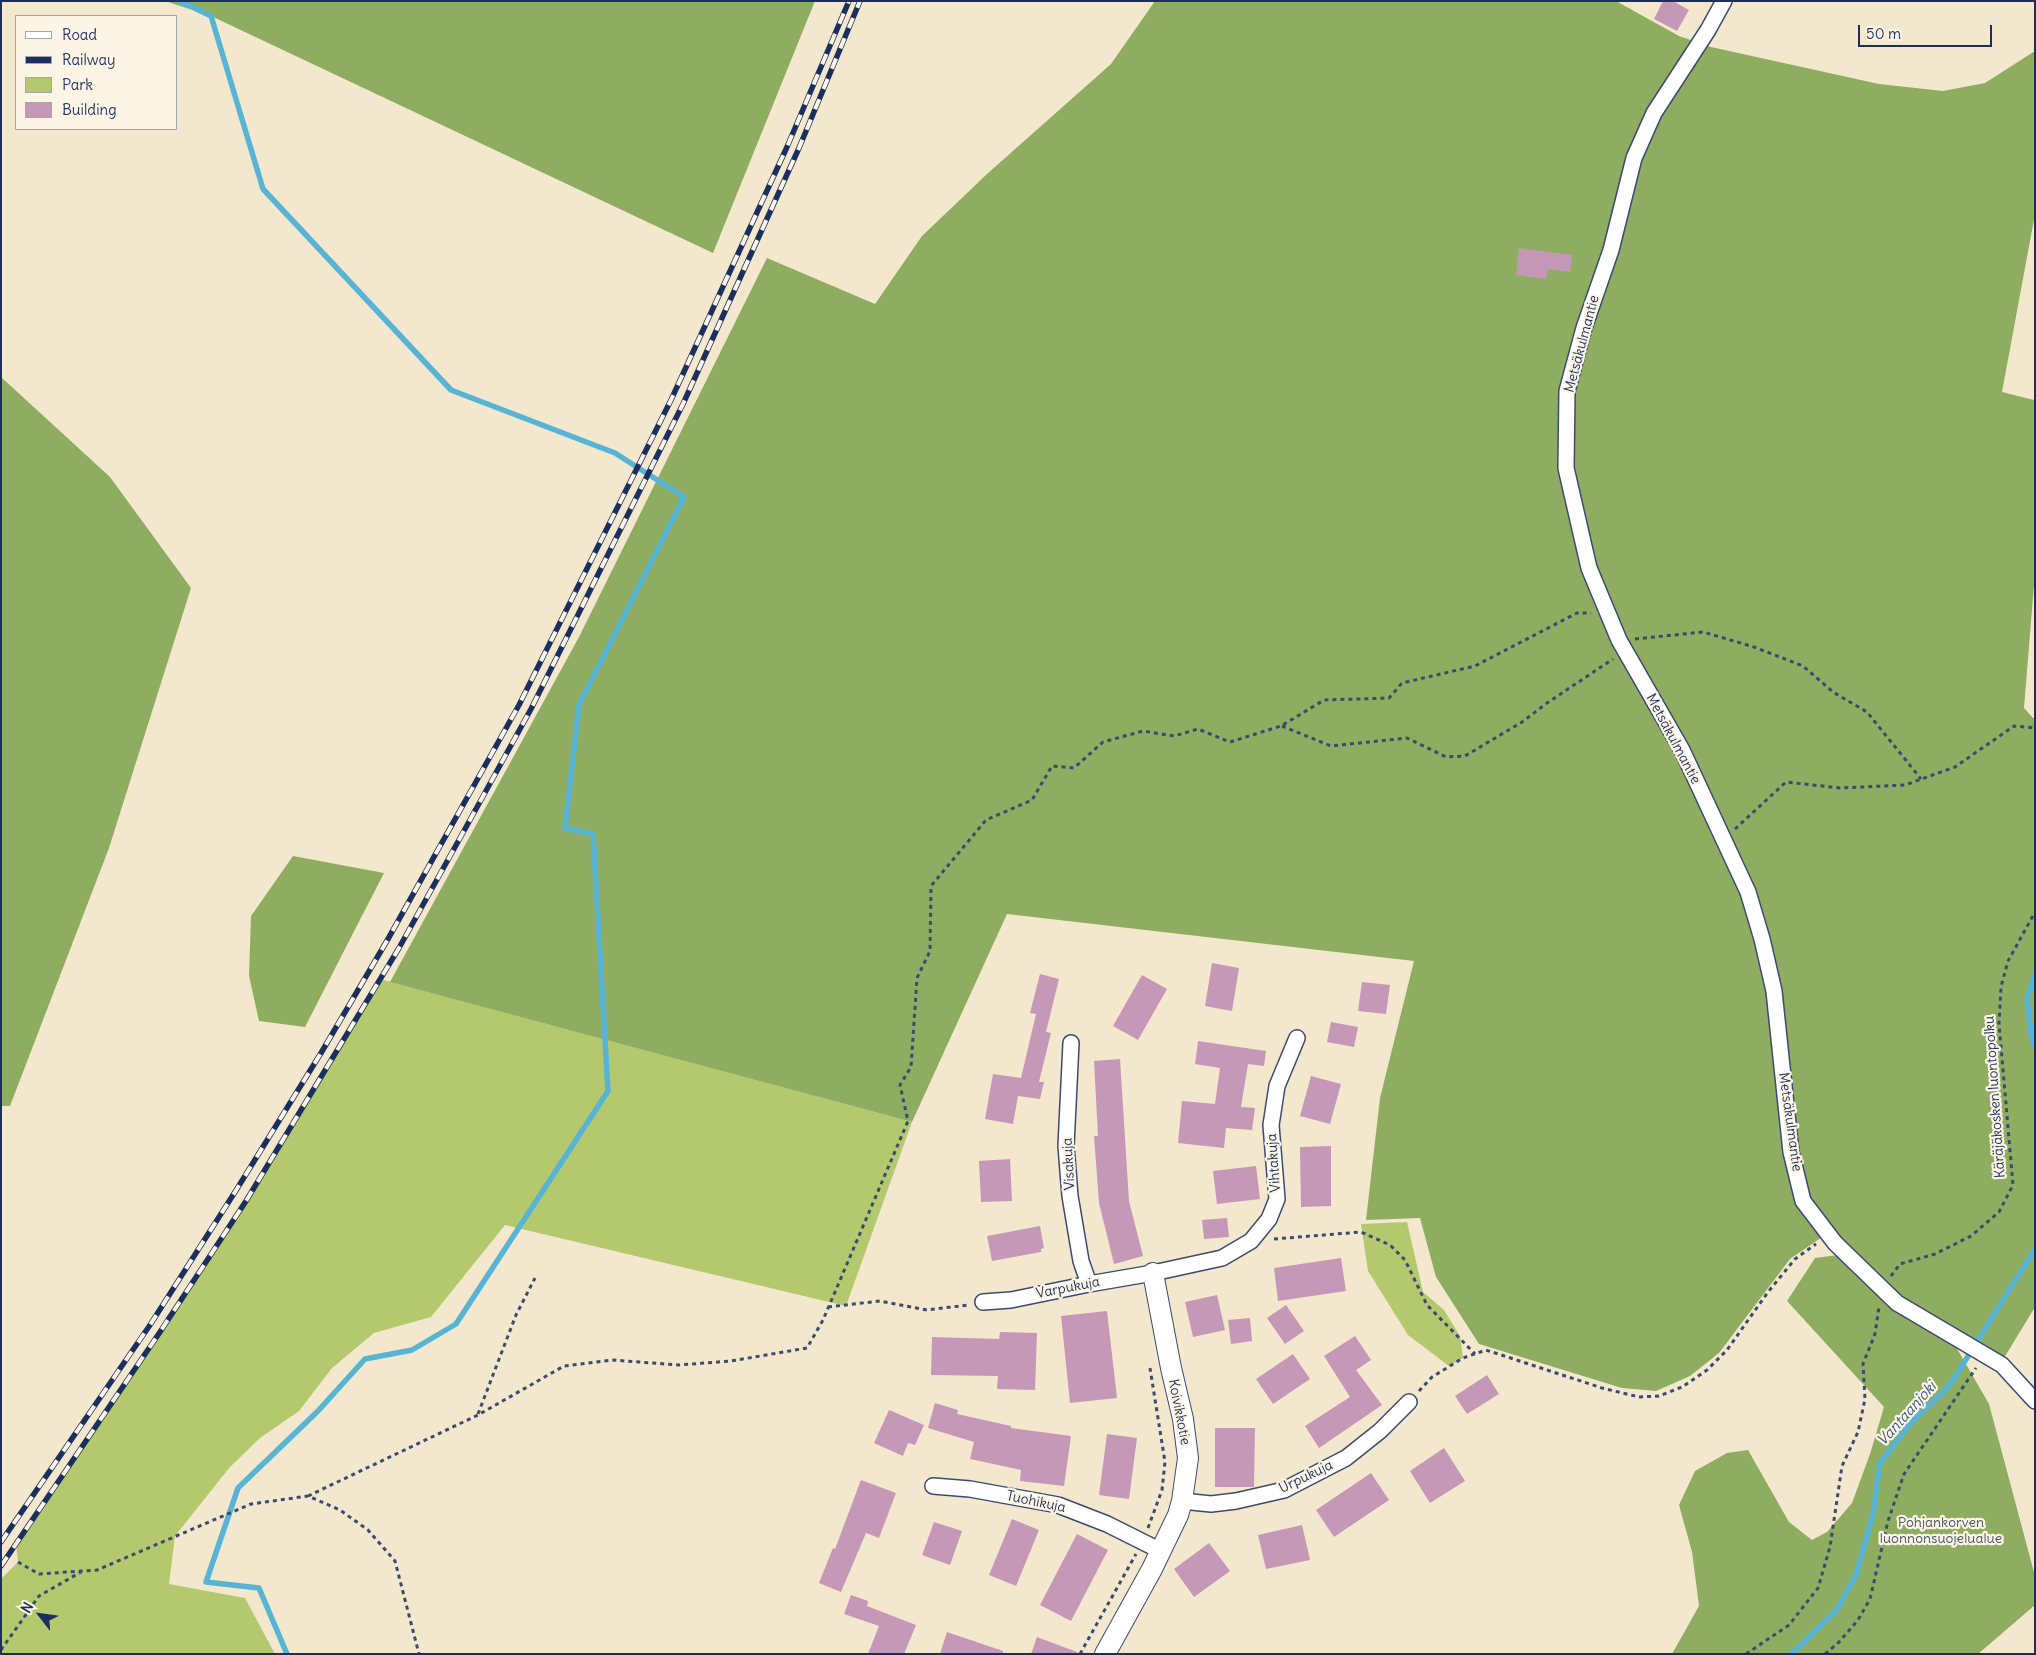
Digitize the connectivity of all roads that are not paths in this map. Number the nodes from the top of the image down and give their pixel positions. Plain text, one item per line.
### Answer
1 (1724, 1) edge
2 (1297, 1038) dead end
3 (1071, 1043) dead end
4 (1153, 1274) junction
5 (1089, 1284) junction
6 (983, 1302) road end
7 (1409, 1402) road end
8 (2035, 1402) edge
9 (934, 1486) dead end
10 (1182, 1501) junction
11 (1161, 1551) junction
12 (1105, 1654) edge

1 - 8 street, Metsäkulmantie
2 - 4 street, Vihtakuja
3 - 5 street, Visakuja
4 - 5 street, Varpukuja
4 - 10 street, Koivikkotie
5 - 6 street, Varpukuja
7 - 10 street, Urpukuja
9 - 11 street, Tuohikuja
10 - 11 street, Koivikkotie
11 - 12 street, Koivikkotie

